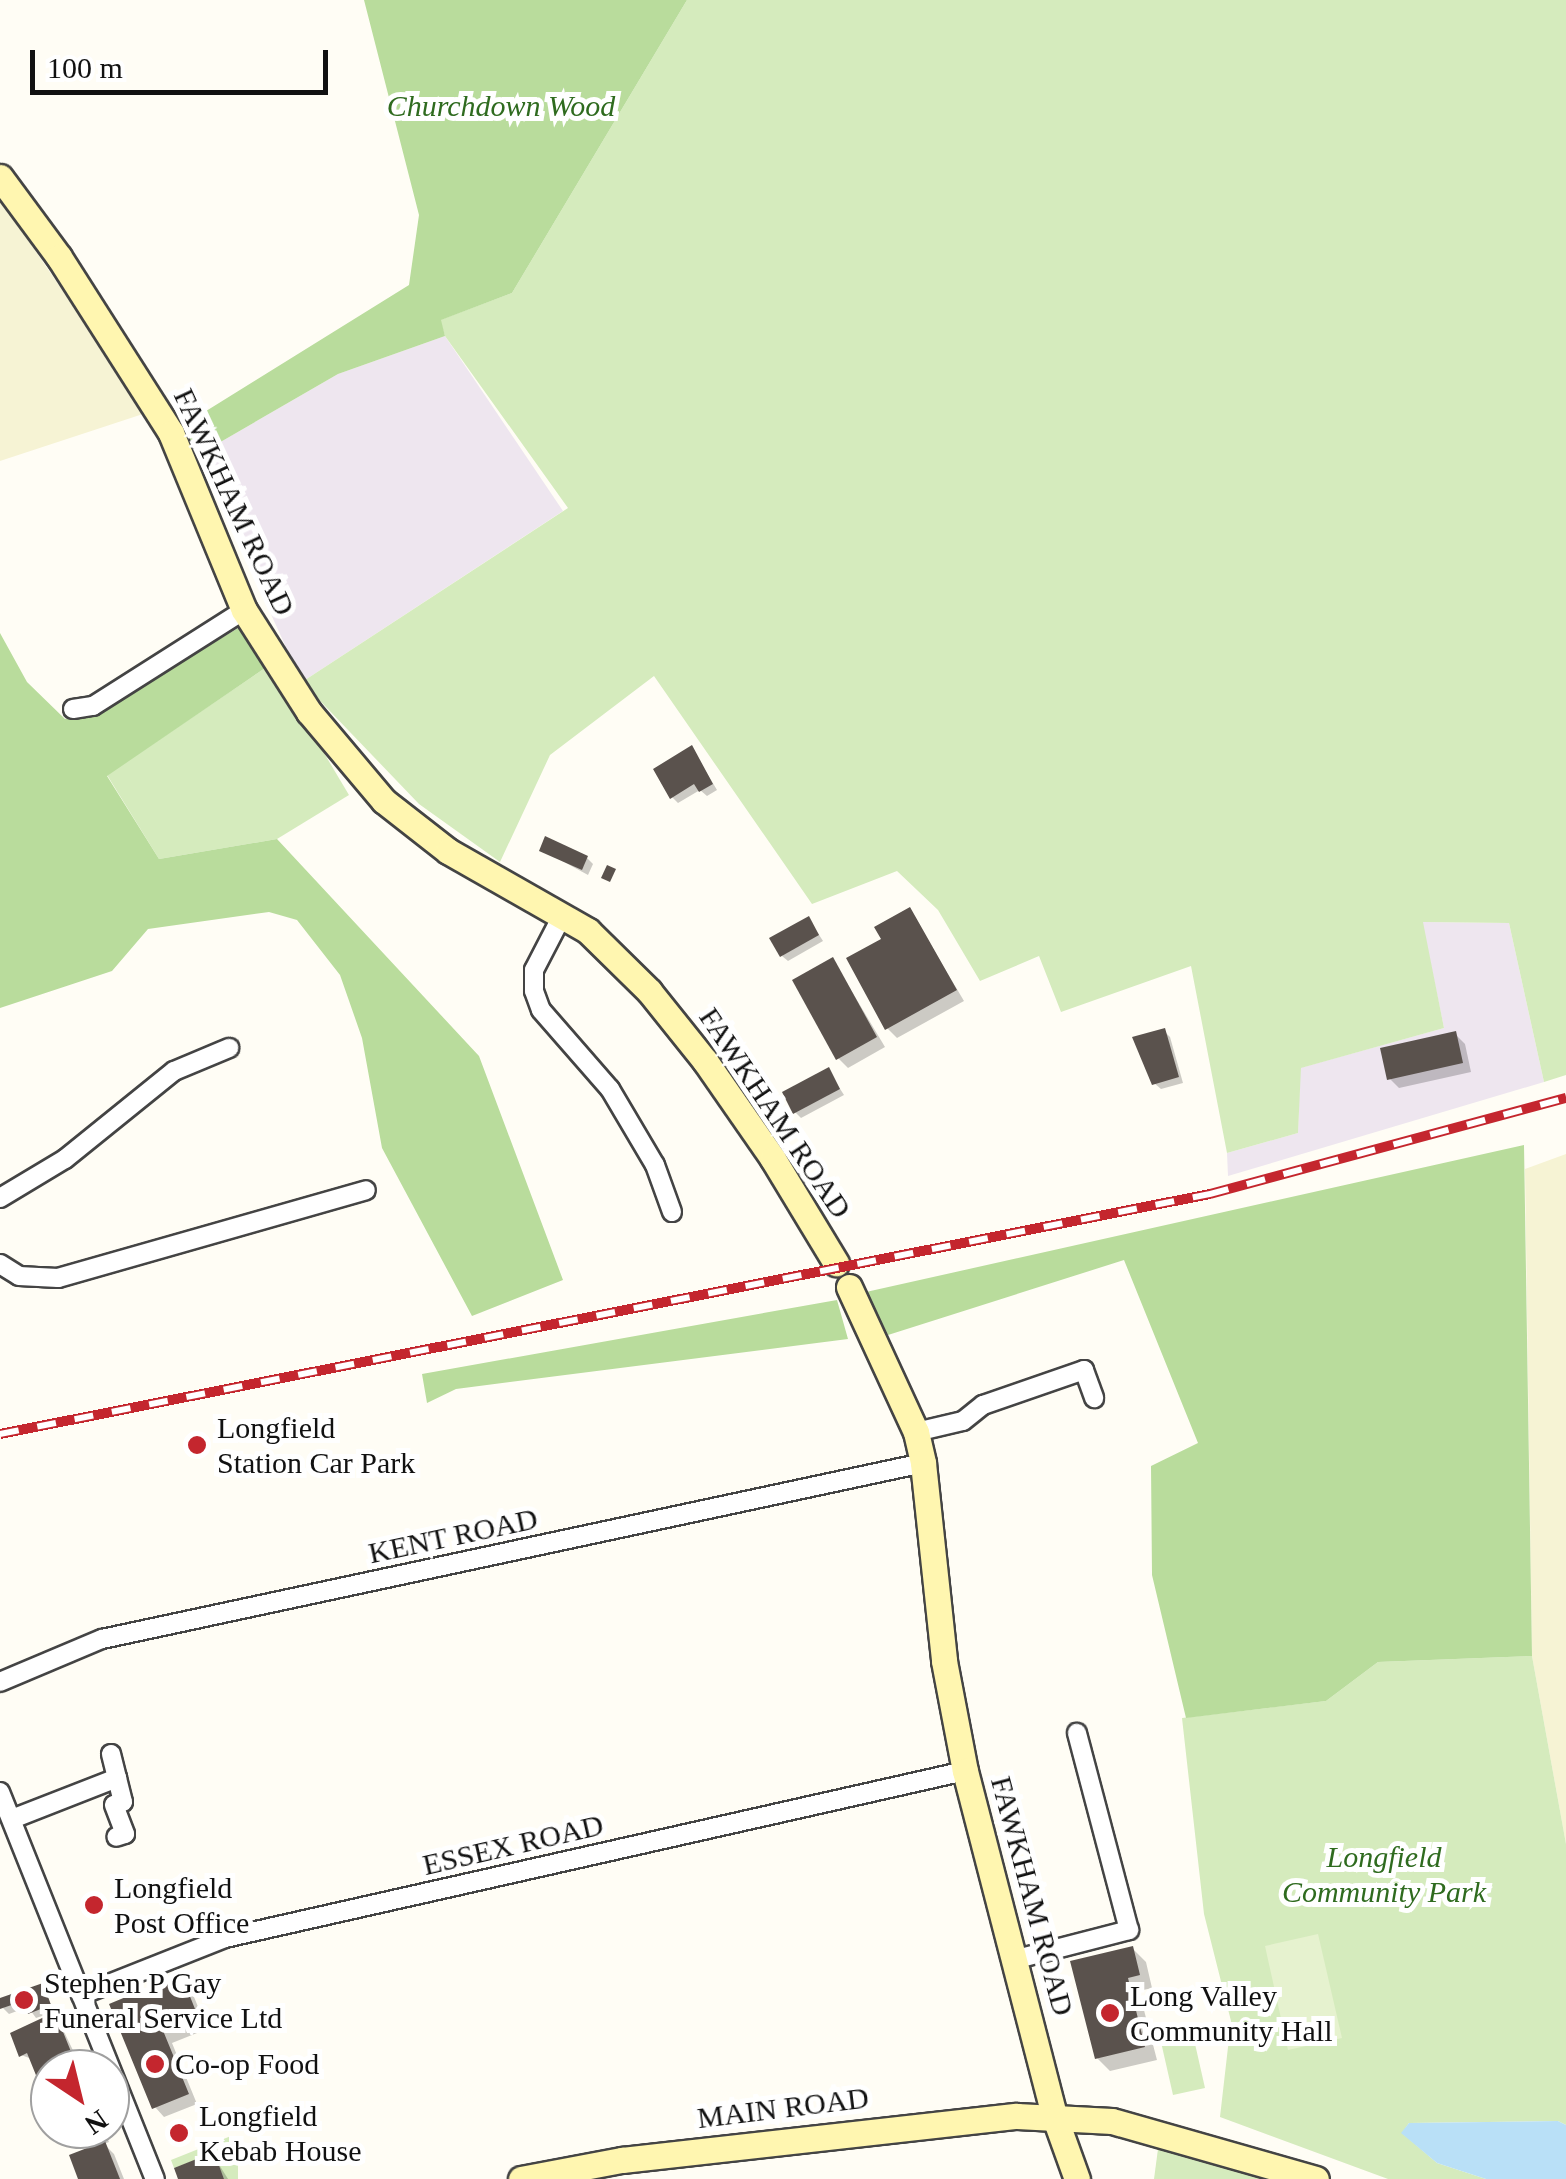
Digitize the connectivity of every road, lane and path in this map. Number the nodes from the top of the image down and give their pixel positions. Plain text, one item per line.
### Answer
1 (0, 177) edge
2 (244, 610) junction
3 (73, 709) dead end
4 (562, 916) junction
5 (228, 1048) dead end
6 (366, 1190) dead end
7 (0, 1198) edge
8 (672, 1212) dead end
9 (836, 1263) dead end
10 (0, 1264) edge
11 (848, 1287) dead end
12 (1094, 1398) dead end
13 (916, 1432) junction
14 (923, 1463) junction
15 (0, 1682) edge
16 (1077, 1733) dead end
17 (110, 1754) dead end
18 (965, 1771) junction
19 (117, 1778) junction
20 (0, 1792) edge
21 (12, 1819) junction
22 (116, 1838) dead end
23 (1017, 1959) junction
24 (80, 1994) junction
25 (1055, 2118) junction
26 (154, 2179) edge
27 (520, 2179) edge
28 (1078, 2179) edge
29 (1316, 2179) edge

1 - 2 street, FAWKHAM ROAD
2 - 3 street
2 - 4 street, FAWKHAM ROAD
4 - 8 street
4 - 9 street, FAWKHAM ROAD
5 - 7 street
6 - 10 street
11 - 13 street, FAWKHAM ROAD
12 - 13 street
13 - 14 street, FAWKHAM ROAD
14 - 15 street, KENT ROAD
14 - 18 street, FAWKHAM ROAD
16 - 23 street
17 - 19 street
18 - 23 street, FAWKHAM ROAD
18 - 24 street, ESSEX ROAD
19 - 21 street
19 - 22 street
20 - 21 street
21 - 24 street
23 - 25 street, FAWKHAM ROAD
24 - 26 street
25 - 27 street, MAIN ROAD
25 - 28 street, FAWKHAM ROAD
25 - 29 street, MAIN ROAD

